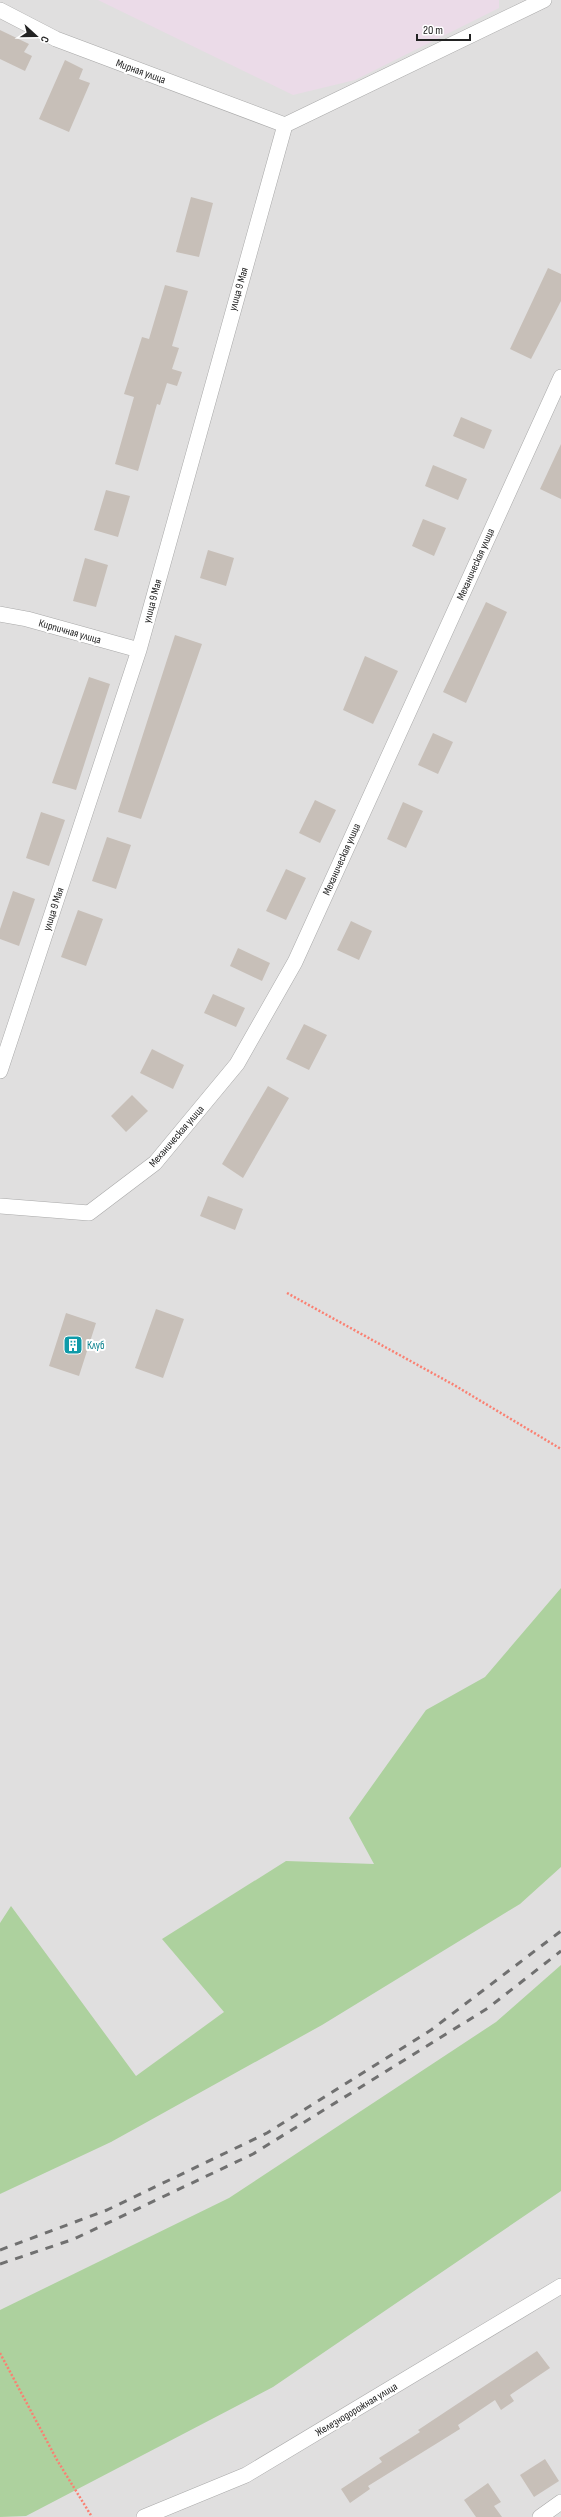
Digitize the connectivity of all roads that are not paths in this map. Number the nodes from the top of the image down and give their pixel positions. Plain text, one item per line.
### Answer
1 (544, 0) edge
2 (0, 10) edge
3 (285, 125) junction
4 (561, 377) edge
5 (0, 614) edge
6 (139, 650) junction
7 (0, 1071) edge
8 (0, 1206) edge
9 (561, 2286) edge
10 (561, 2502) edge
11 (144, 2517) edge
12 (540, 2517) edge

1 - 3 street
2 - 3 street, Мирная улица
3 - 6 street, улица 9 Мая
4 - 8 street, Механическая улица
5 - 6 street, Кирпичная улица
6 - 7 street, улица 9 Мая
9 - 11 street, Железнодорожная улица
10 - 12 street

